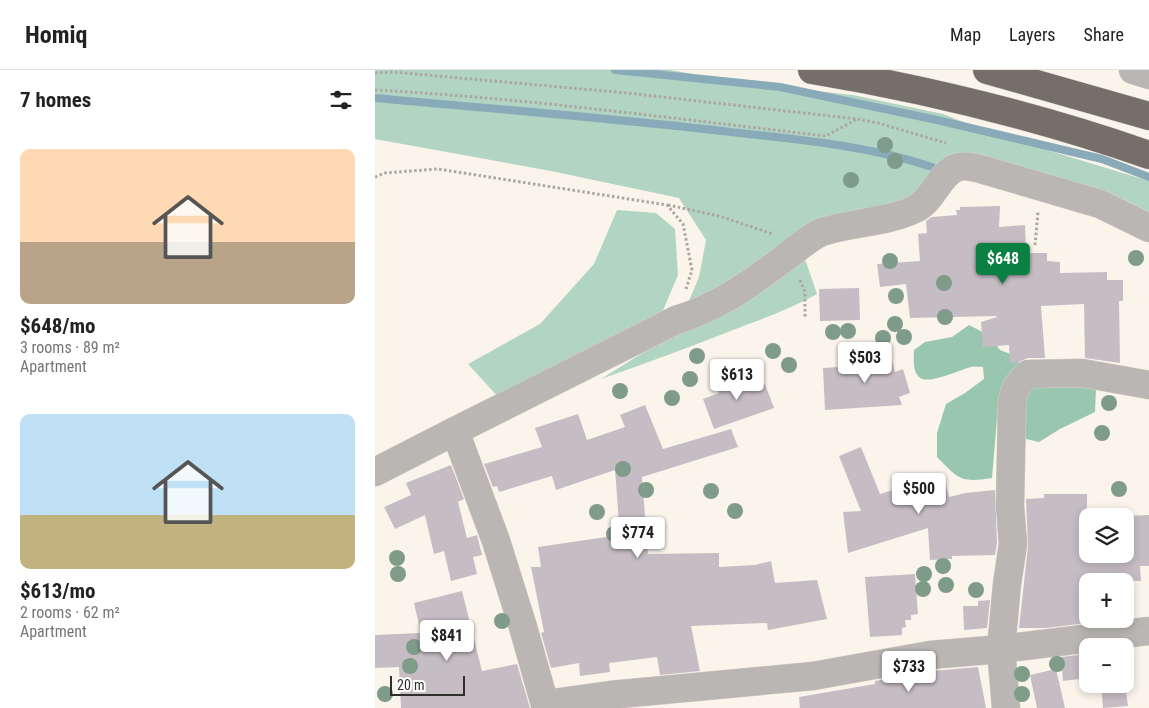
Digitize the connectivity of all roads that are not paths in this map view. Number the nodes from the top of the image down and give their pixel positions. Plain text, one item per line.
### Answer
1 (812, 70) edge
2 (987, 70) edge
3 (1133, 70) edge
4 (1149, 75) edge
5 (1149, 116) edge
6 (1149, 155) edge
7 (1149, 228) edge
8 (1149, 385) edge
9 (455, 431) junction
10 (375, 472) edge
11 (1149, 631) edge
12 (1001, 649) junction
13 (545, 706) edge
14 (1006, 708) edge

1 - 6 highway
2 - 5 highway
3 - 4 street
7 - 9 street
8 - 12 street
9 - 10 street
9 - 13 street
11 - 12 street
12 - 13 street
12 - 14 street

